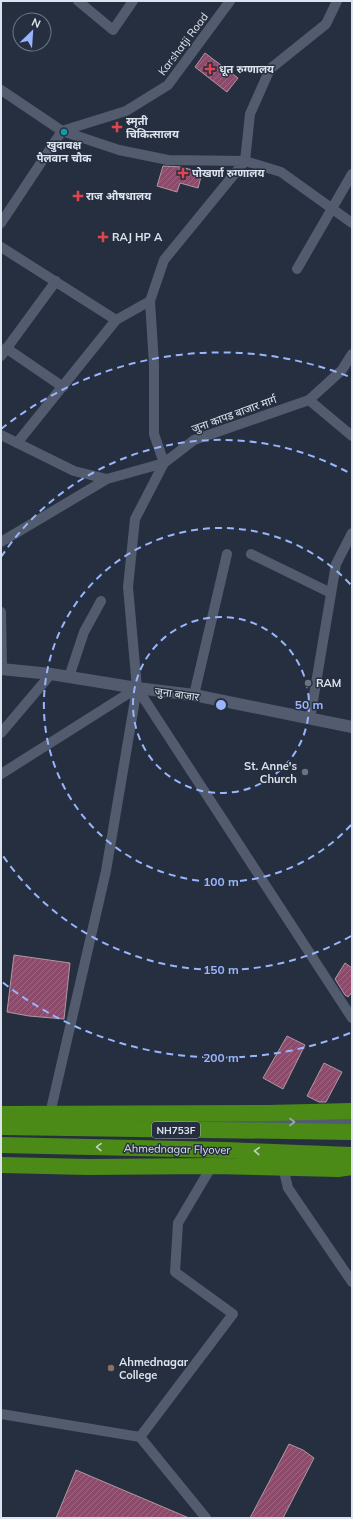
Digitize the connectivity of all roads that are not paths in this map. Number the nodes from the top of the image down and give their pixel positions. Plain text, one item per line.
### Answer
1 (78, 1) edge
2 (133, 1) edge
3 (230, 1) edge
4 (337, 1) edge
5 (1, 90) edge
6 (62, 131) junction
7 (245, 161) junction
8 (352, 174) edge
9 (332, 209) junction
10 (1, 222) edge
11 (352, 223) edge
12 (1, 247) edge
13 (297, 269) dead end
14 (56, 281) junction
15 (150, 302) junction
16 (116, 320) junction
17 (4, 352) edge
18 (352, 354) edge
19 (62, 387) junction
20 (309, 400) junction
21 (1, 435) edge
22 (352, 436) edge
23 (17, 443) junction
24 (164, 463) junction
25 (107, 479) junction
26 (352, 533) edge
27 (1, 542) edge
28 (227, 554) dead end
29 (251, 554) dead end
30 (331, 593) junction
31 (101, 601) dead end
32 (1, 612) edge
33 (2, 669) edge
34 (51, 674) junction
35 (70, 677) junction
36 (137, 688) junction
37 (194, 695) junction
38 (310, 718) junction
39 (352, 727) edge
40 (1, 733) edge
41 (1, 774) edge
42 (352, 1018) edge
43 (1, 1114) edge
44 (352, 1115) edge
45 (1, 1118) edge
46 (48, 1119) junction
47 (1, 1127) edge
48 (352, 1132) edge
49 (1, 1145) edge
50 (352, 1154) edge
51 (1, 1159) edge
52 (214, 1162) junction
53 (282, 1163) junction
54 (1, 1165) edge
55 (347, 1167) edge
56 (352, 1282) edge
57 (1, 1414) edge
58 (140, 1437) junction
59 (206, 1518) edge

1 - 2 street
3 - 6 street, Karshatji Road
4 - 7 street
5 - 6 street
6 - 7 street
6 - 10 street
7 - 9 street
7 - 15 street
8 - 9 street
9 - 11 street
9 - 13 street
12 - 14 street
14 - 16 street
14 - 17 street
15 - 16 street
15 - 24 street
16 - 19 street
17 - 19 street
18 - 20 street, जुना कापड बाजार मार्ग
19 - 23 street
20 - 22 street
20 - 24 street, जुना कापड बाजार मार्ग
21 - 23 street, जुना कापड बाजार मार्ग
23 - 25 street, जुना कापड बाजार मार्ग
24 - 25 street, जुना कापड बाजार मार्ग
24 - 36 street
25 - 27 street
26 - 30 street
28 - 37 street
29 - 30 street
30 - 38 street
31 - 35 street
32 - 33 street
33 - 34 street, जुना बाजार
34 - 35 street, जुना बाजार
34 - 40 street
35 - 36 street, जुना बाजार
36 - 37 street, जुना बाजार
36 - 41 street
36 - 42 street
36 - 46 street
37 - 38 street, जुना बाजार
38 - 39 street, जुना बाजार
43 - 44 highway
46 -> 44 street
45 - 46 street
47 - 48 highway, Ahmednagar Flyover / NH753F
50 -> 49 highway, Ahmednagar Flyover
51 - 52 street
52 - 53 street
52 - 58 street
53 - 55 street
53 - 56 street
54 - 55 highway
57 - 58 street
58 - 59 street

